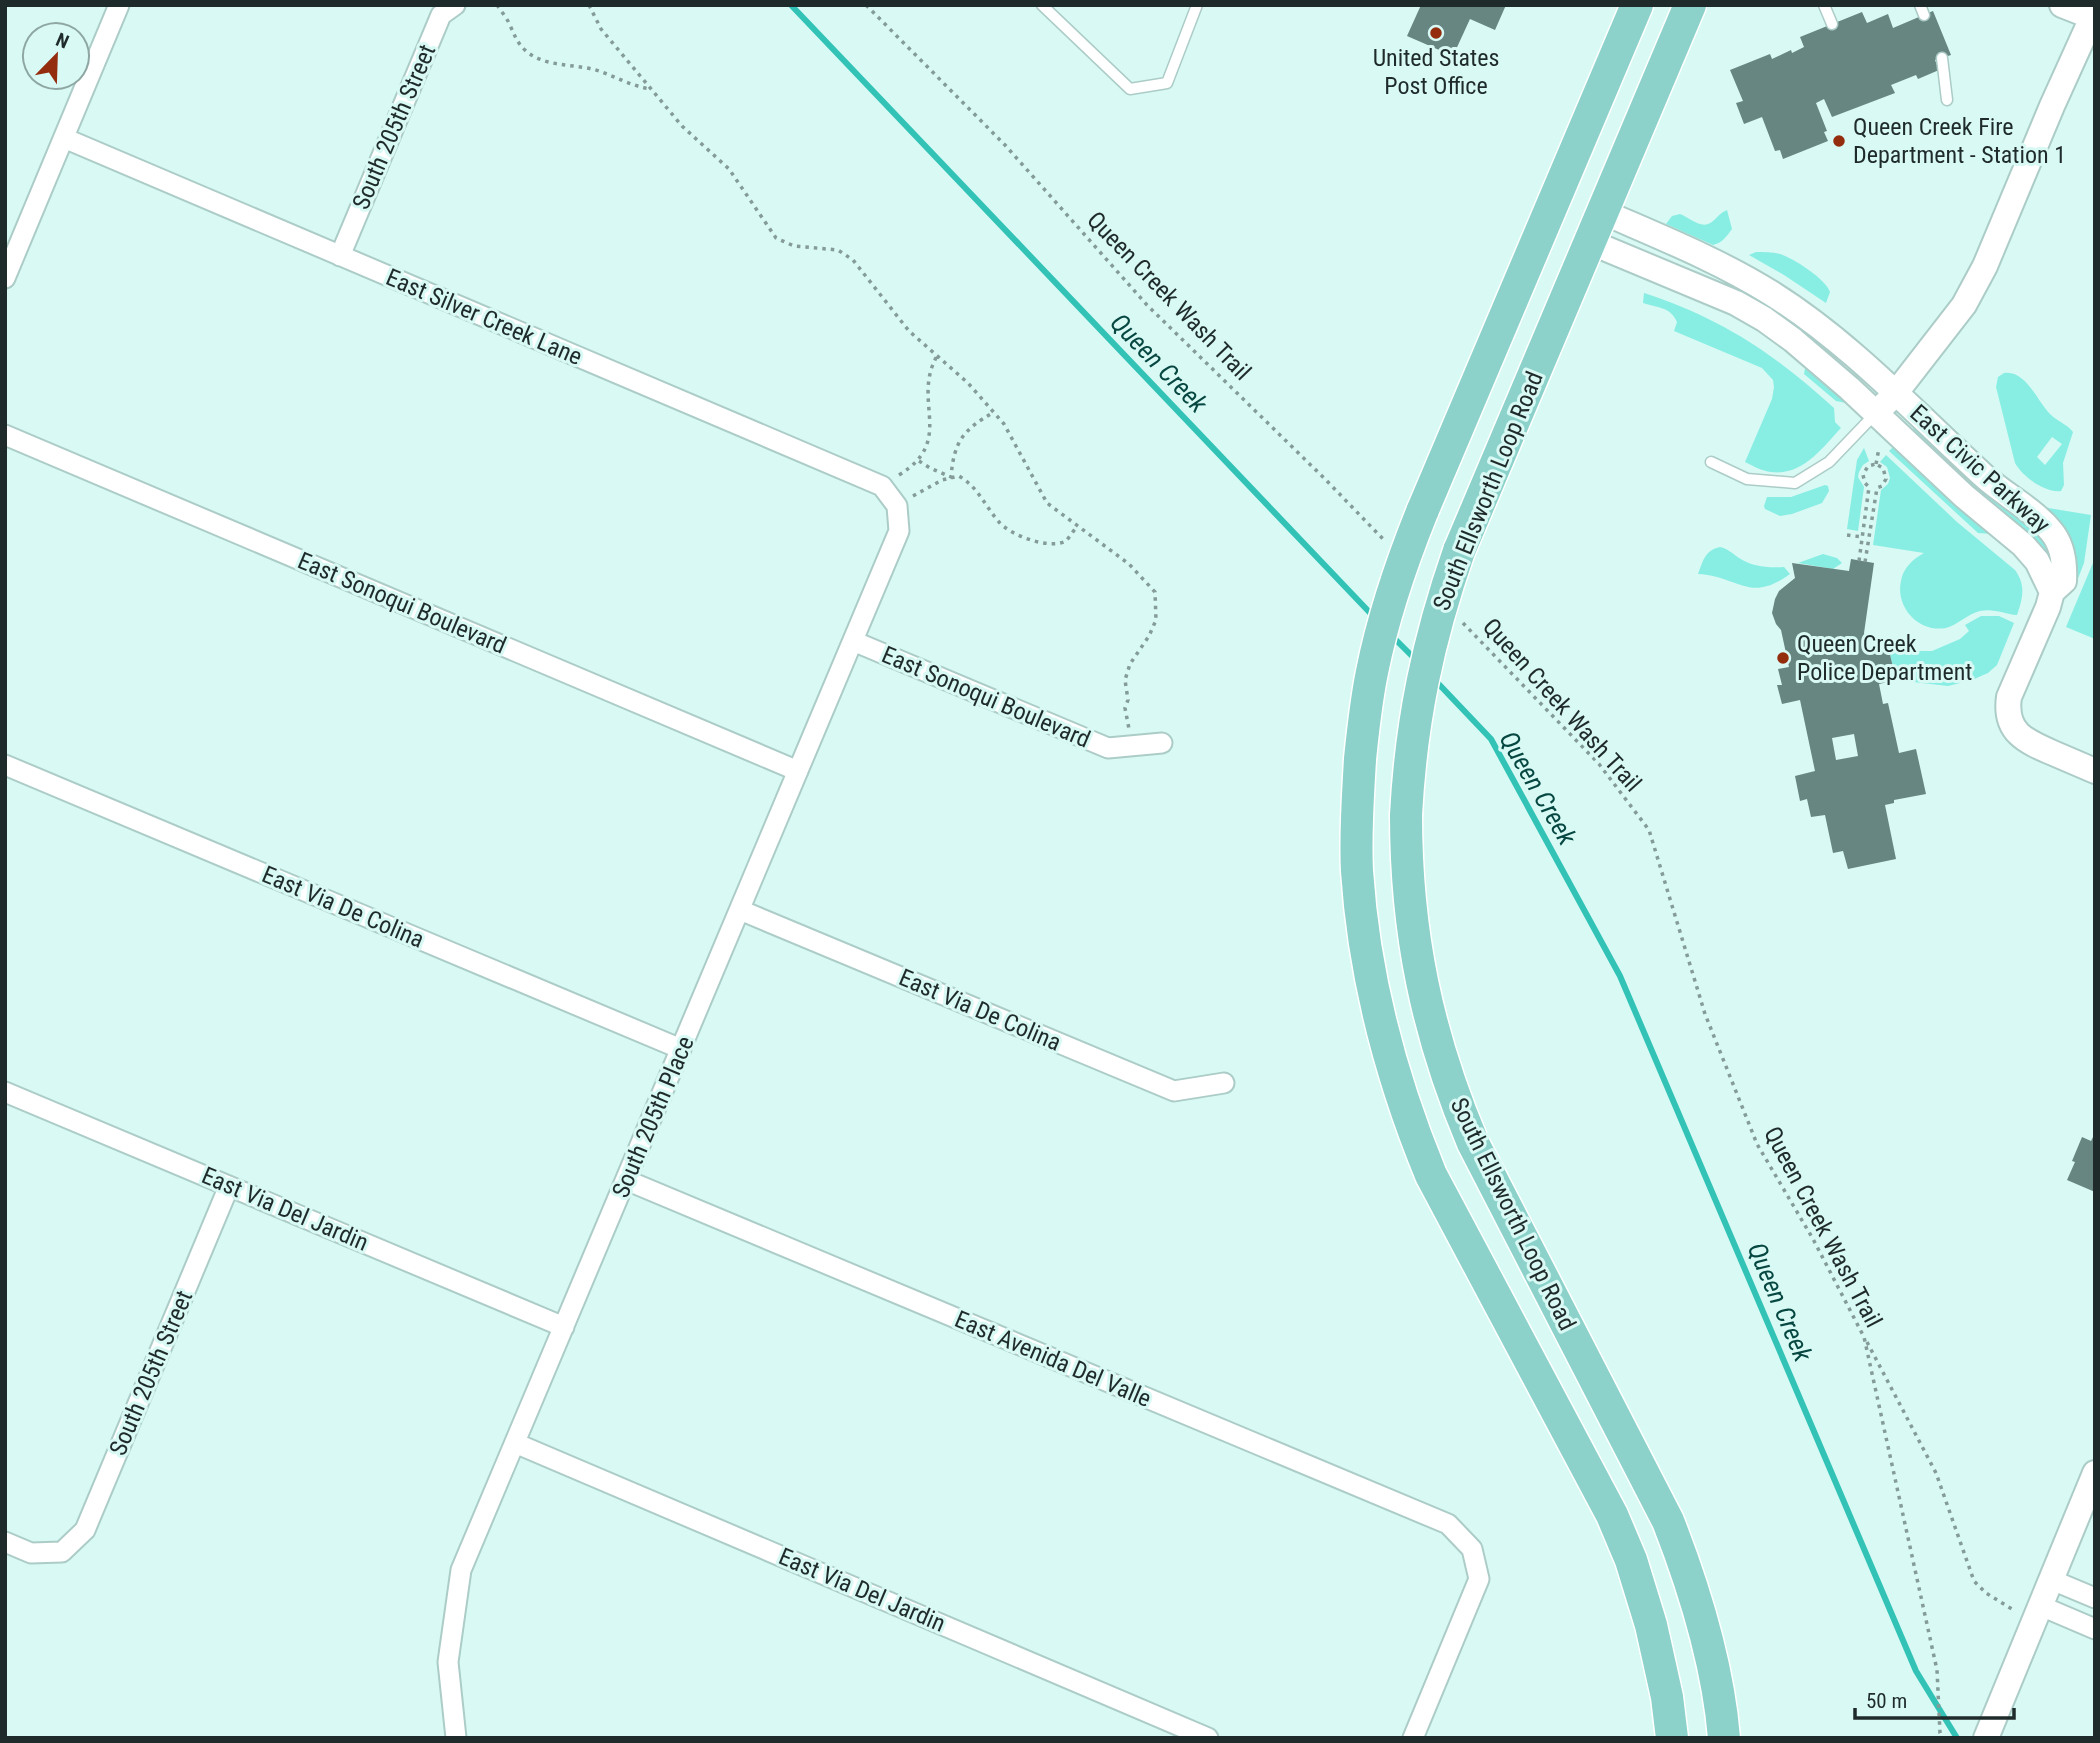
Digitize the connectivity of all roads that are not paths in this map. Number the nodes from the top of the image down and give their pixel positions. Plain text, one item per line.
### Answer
1 (119, 5) edge
2 (455, 5) edge
3 (1042, 5) edge
4 (1197, 5) edge
5 (1637, 5) edge
6 (1690, 5) edge
7 (1824, 5) edge
8 (2062, 5) edge
9 (2094, 15) edge
10 (1832, 24) dead end
11 (1942, 58) dead end
12 (1947, 100) dead end
13 (64, 138) junction
14 (1603, 212) junction
15 (1590, 242) junction
16 (340, 256) junction
17 (5, 278) edge
18 (1895, 394) junction
19 (1876, 412) junction
20 (5, 435) edge
21 (1710, 462) dead end
22 (897, 509) joint
23 (2052, 592) junction
24 (853, 641) junction
25 (1162, 743) dead end
26 (5, 765) edge
27 (798, 771) junction
28 (2095, 771) edge
29 (740, 910) junction
30 (681, 1049) junction
31 (1224, 1083) dead end
32 (5, 1092) edge
33 (626, 1180) junction
34 (229, 1186) junction
35 (564, 1327) junction
36 (516, 1443) junction
37 (2095, 1473) edge
38 (5, 1542) edge
39 (2052, 1580) junction
40 (2095, 1598) edge
41 (2038, 1614) junction
42 (2095, 1629) edge
43 (456, 1738) edge
44 (1208, 1738) edge
45 (1413, 1738) edge
46 (1672, 1738) edge
47 (1724, 1738) edge
48 (1986, 1738) edge

1 - 13 street
2 - 16 street, South 205th Street
3 - 4 lane
5 - 46 main road, South Ellsworth Loop Road, bridge
6 - 14 main road, South Ellsworth Loop Road
7 - 10 lane
8 - 9 street
9 - 18 street
11 - 12 lane
13 - 16 street, East Silver Creek Lane
13 - 17 street
14 - 15 main road, South Ellsworth Loop Road
14 - 18 street, East Civic Parkway
15 - 19 street, East Civic Parkway
15 - 47 main road, South Ellsworth Loop Road, bridge
16 - 22 street, East Silver Creek Lane
18 - 19 street
18 - 23 street, East Civic Parkway
19 - 21 lane
19 - 23 street, East Civic Parkway
20 - 27 street, East Sonoqui Boulevard
22 - 24 street, South 205th Place
23 - 28 street
24 - 25 street, East Sonoqui Boulevard
24 - 27 street, South 205th Place
26 - 30 street, East Via De Colina
27 - 29 street, South 205th Place
29 - 30 street, South 205th Place
29 - 31 street, East Via De Colina
30 - 33 street, South 205th Place
32 - 34 street, East Via Del Jardin
33 - 35 street, South 205th Place
33 - 45 street, East Avenida Del Valle
34 - 35 street, East Via Del Jardin
34 - 38 street, South 205th Street
35 - 36 street, South 205th Place
36 - 43 street, South 205th Place
36 - 44 street, East Via Del Jardin
37 - 39 street
39 - 40 street
39 - 41 street
41 - 42 street
41 - 48 street

